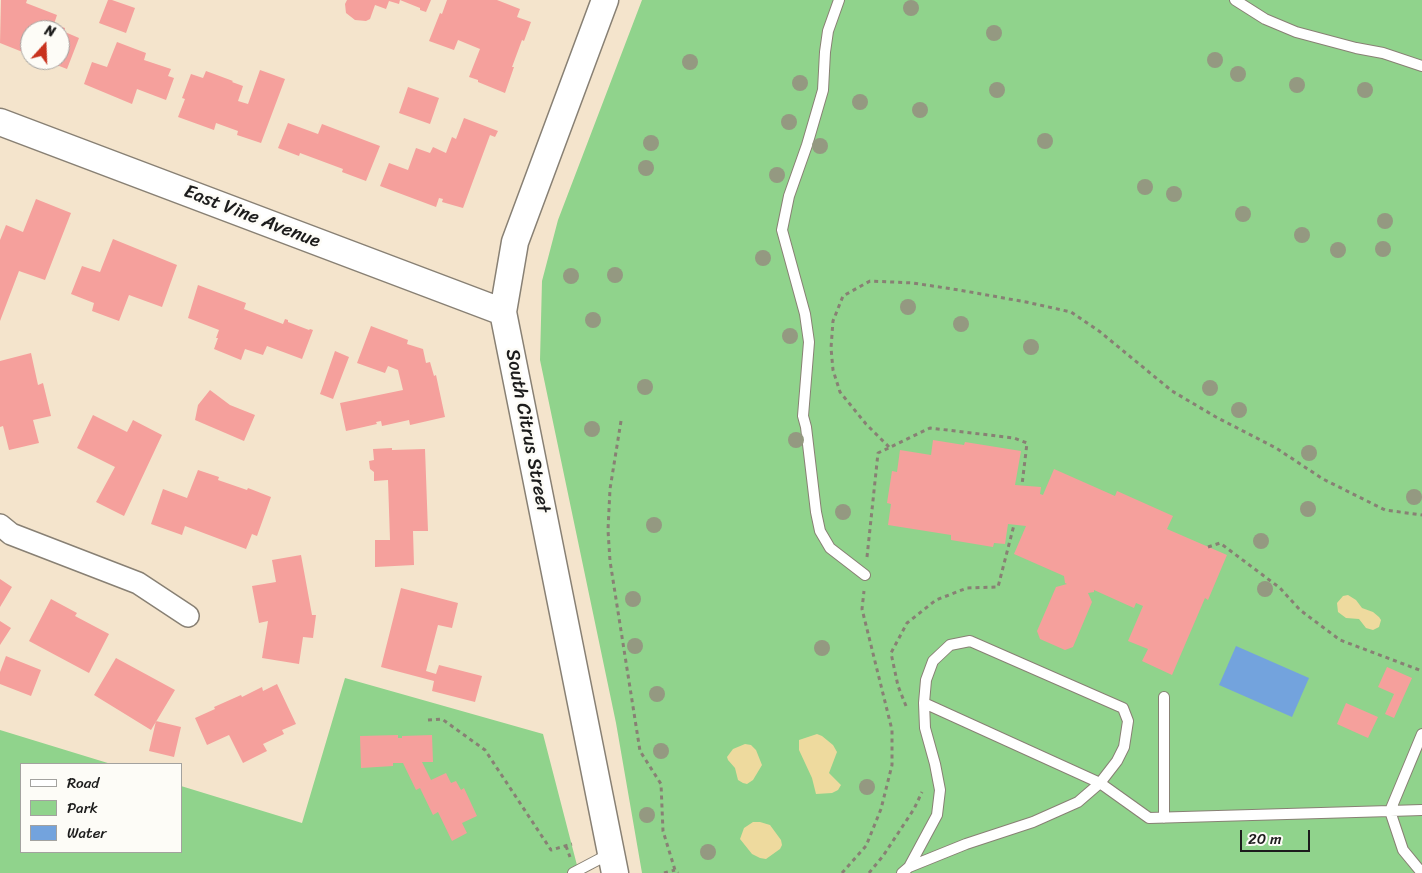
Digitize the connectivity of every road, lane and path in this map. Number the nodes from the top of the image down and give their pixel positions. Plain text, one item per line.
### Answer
1 (605, 0) edge
2 (839, 0) edge
3 (1235, 0) edge
4 (1422, 66) edge
5 (1, 124) edge
6 (503, 312) junction
7 (621, 421) dead end
8 (889, 447) junction
9 (1022, 485) dead end
10 (1422, 515) edge
11 (0, 525) edge
12 (1208, 547) dead end
13 (865, 575) junction
14 (188, 616) dead end
15 (1422, 671) edge
16 (1164, 697) dead end
17 (924, 703) junction
18 (428, 720) dead end
19 (1422, 734) edge
20 (1100, 783) junction
21 (1422, 810) edge
22 (1390, 811) junction
23 (1164, 818) junction
24 (572, 844) dead end
25 (613, 863) edge
26 (674, 870) junction
27 (906, 870) edge
28 (573, 873) edge
29 (664, 873) edge
30 (678, 873) edge
31 (842, 873) edge
32 (1422, 873) edge

1 - 6 street, South Citrus Street
2 - 13 lane
3 - 4 lane
5 - 6 street, East Vine Avenue
6 - 25 street, South Citrus Street
7 - 26 path
8 - 9 path
8 - 10 path
8 - 13 path
11 - 14 street
12 - 15 path
13 - 31 path
16 - 23 lane
17 - 20 lane
17 - 20 lane
17 - 27 lane
18 - 24 path
19 - 22 lane
20 - 23 lane
20 - 27 lane
21 - 22 lane
22 - 23 lane
22 - 32 lane
25 - 28 lane
26 - 29 path
26 - 30 path

